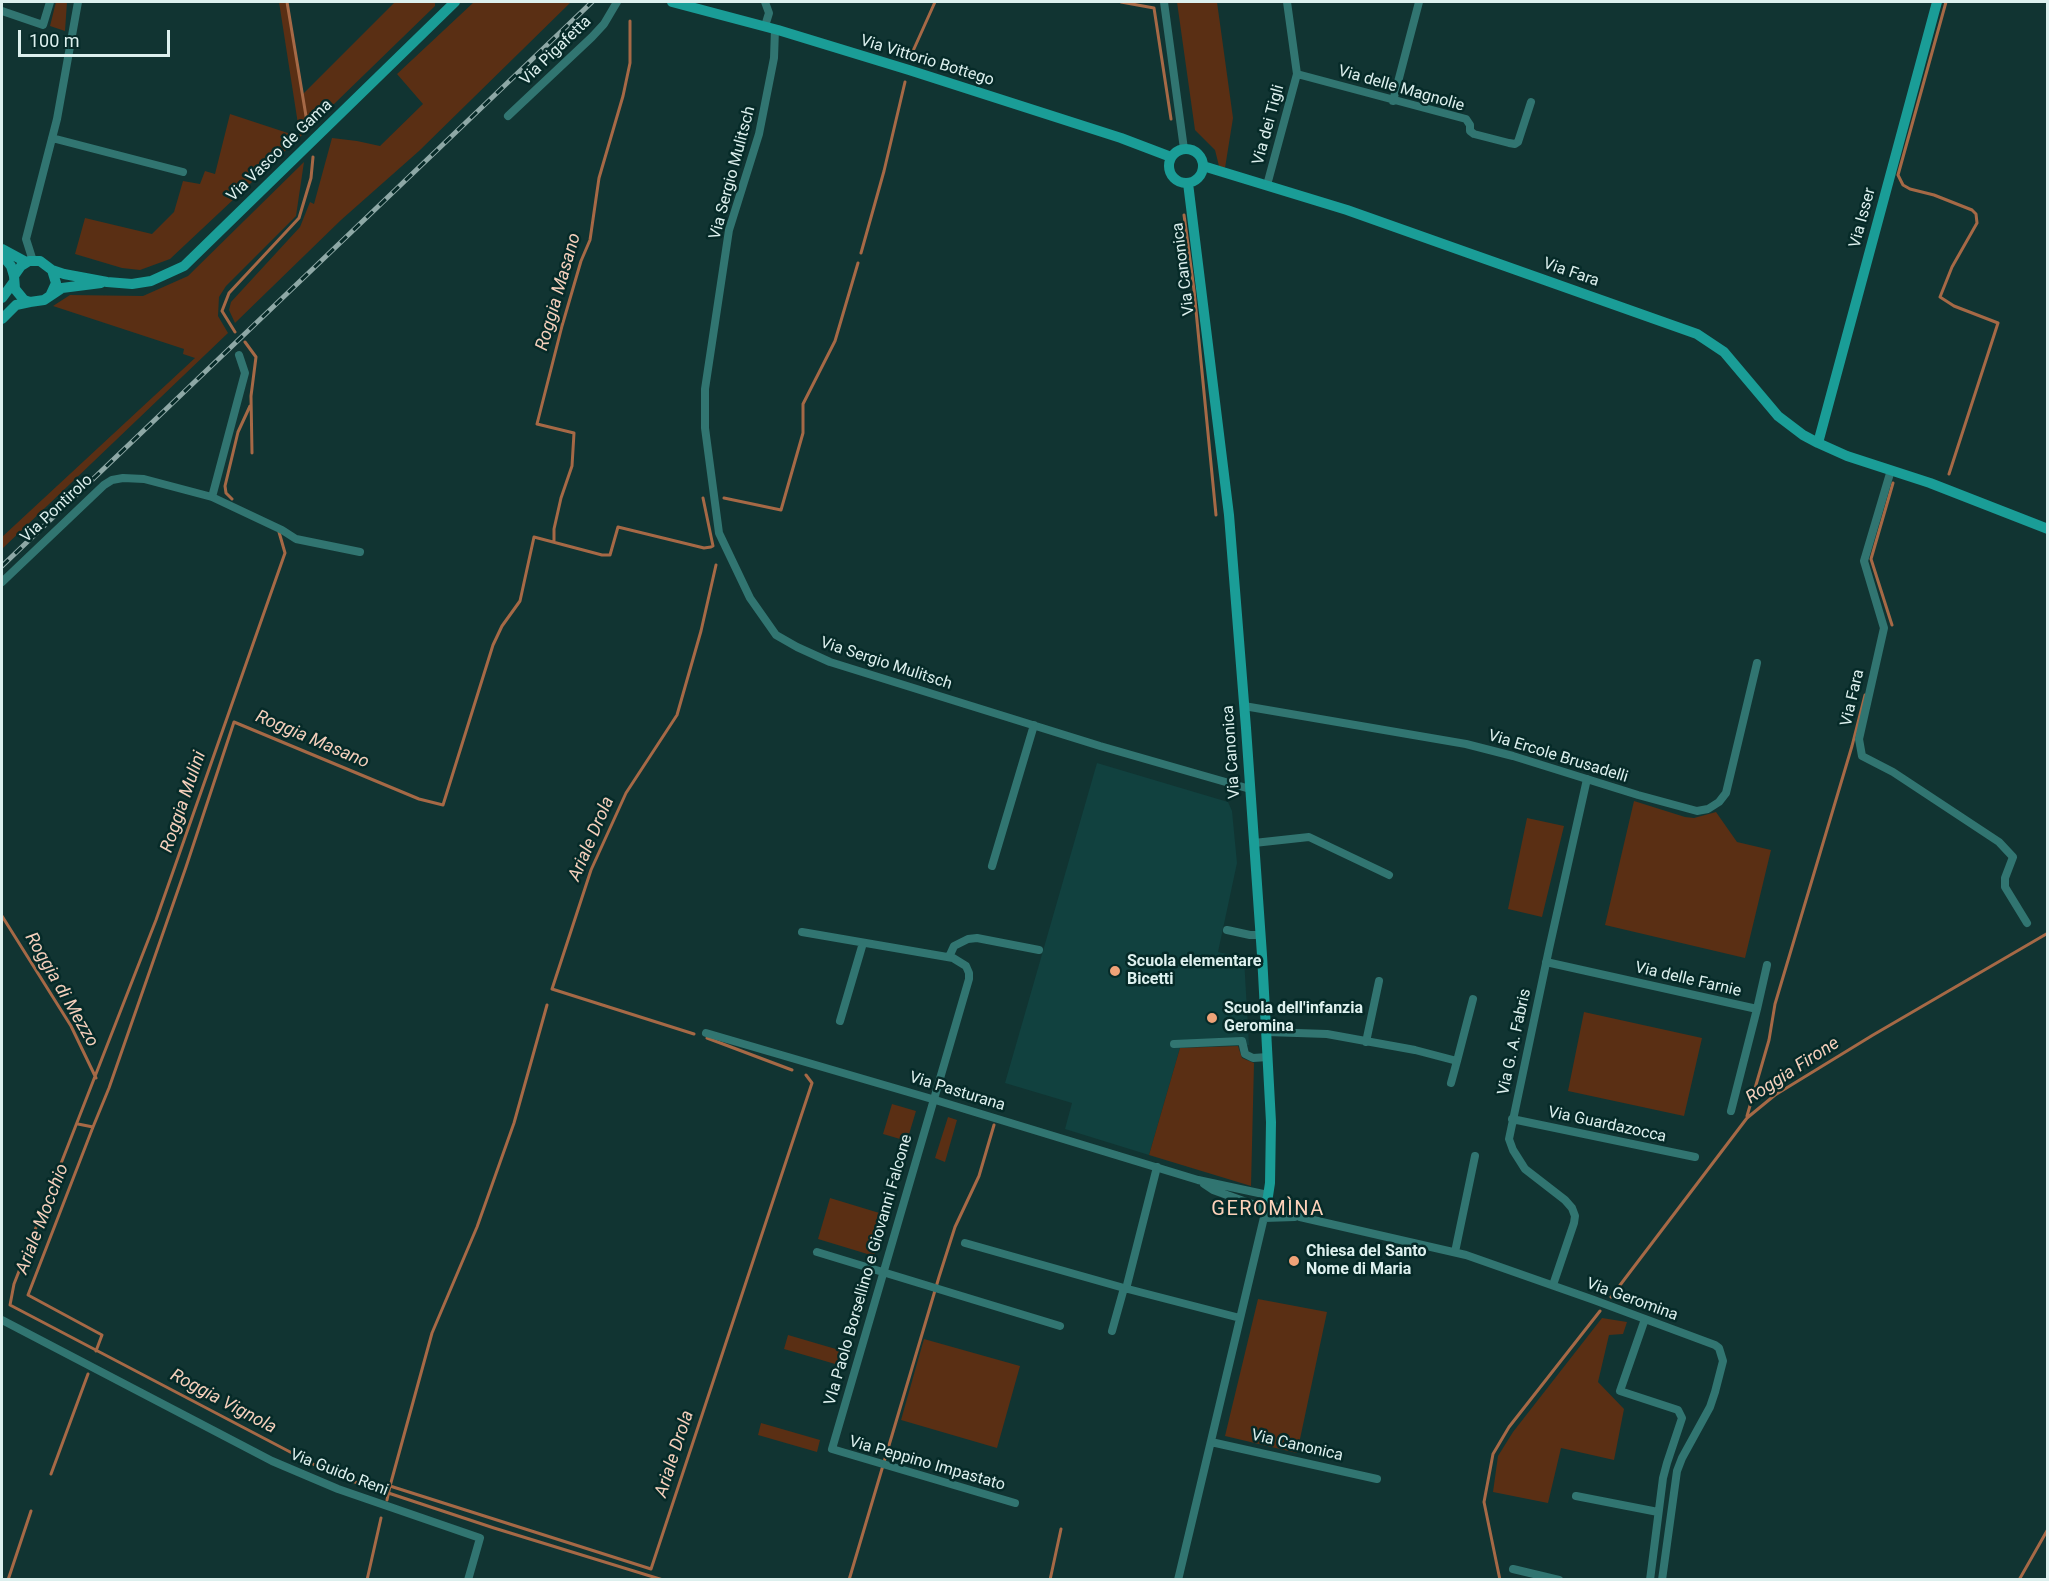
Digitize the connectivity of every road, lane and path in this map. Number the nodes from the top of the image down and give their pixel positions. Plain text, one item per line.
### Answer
1 (50, 2) edge
2 (78, 2) edge
3 (455, 2) edge
4 (617, 2) edge
5 (672, 2) edge
6 (765, 2) edge
7 (1164, 2) edge
8 (1287, 2) edge
9 (1419, 2) edge
10 (1937, 2) edge
11 (2, 11) edge
12 (770, 28) junction
13 (1297, 74) junction
14 (1393, 100) junction
15 (1531, 102) dead end
16 (508, 116) dead end
17 (52, 138) junction
18 (1184, 149) junction
19 (1171, 157) junction
20 (1203, 166) junction
21 (183, 172) dead end
22 (1188, 183) junction
23 (1267, 185) junction
24 (2, 249) edge
25 (2, 255) edge
26 (30, 262) junction
27 (52, 270) junction
28 (14, 279) junction
29 (107, 282) junction
30 (50, 296) junction
31 (2, 298) edge
32 (30, 302) junction
33 (2, 319) edge
34 (239, 355) dead end
35 (1818, 443) junction
36 (1891, 470) junction
37 (212, 497) junction
38 (2048, 529) edge
39 (360, 552) dead end
40 (2, 582) edge
41 (1757, 663) dead end
42 (1244, 706) junction
43 (1034, 725) junction
44 (1587, 779) junction
45 (1250, 789) junction
46 (1254, 843) junction
47 (992, 866) dead end
48 (1389, 875) dead end
49 (2027, 922) dead end
50 (1227, 930) dead end
51 (802, 932) dead end
52 (1260, 935) junction
53 (863, 943) junction
54 (1039, 950) dead end
55 (949, 957) junction
56 (1546, 962) junction
57 (1767, 965) dead end
58 (1379, 981) dead end
59 (1473, 999) dead end
60 (1757, 1009) junction
61 (840, 1021) dead end
62 (1267, 1032) junction
63 (706, 1033) dead end
64 (1366, 1042) junction
65 (1174, 1044) dead end
66 (1268, 1057) junction
67 (1457, 1061) junction
68 (1451, 1083) dead end
69 (932, 1099) junction
70 (1731, 1111) dead end
71 (1512, 1119) junction
72 (1475, 1156) dead end
73 (1695, 1157) dead end
74 (1157, 1167) junction
75 (1198, 1180) junction
76 (1266, 1206) junction
77 (1300, 1217) junction
78 (965, 1243) dead end
79 (817, 1252) dead end
80 (1455, 1252) junction
81 (883, 1271) junction
82 (1553, 1285) junction
83 (1125, 1289) junction
84 (1240, 1318) junction
85 (1645, 1319) junction
86 (2, 1320) edge
87 (1060, 1326) dead end
88 (1112, 1331) dead end
89 (1211, 1442) junction
90 (832, 1449) joint
91 (1377, 1479) dead end
92 (1576, 1496) dead end
93 (1015, 1503) dead end
94 (1658, 1512) junction
95 (1513, 1569) dead end
96 (468, 1580) edge
97 (1178, 1580) edge
98 (1559, 1580) edge
99 (1650, 1580) edge
100 (1662, 1580) edge

1 - 11 street
2 - 17 street
3 - 29 street, Via Vasco de Gama
4 - 16 street, Via Pigafetta
5 - 12 street, Via Vittorio Bottego
6 - 12 street
7 - 18 street
8 - 13 street, Via dei Tigli
9 - 14 street
10 - 35 street, Via Isser
12 - 19 street, Via Vittorio Bottego
12 - 43 street, Via Sergio Mulitsch
13 - 14 street, Via delle Magnolie
13 - 23 street, Via dei Tigli
14 - 15 street, Via delle Magnolie
17 - 21 street
17 - 26 street
18 - 19 street
18 - 20 street
19 - 22 street
20 - 22 street
20 - 23 street, Via Fara
22 - 42 street, Via Canonica
23 - 35 street, Via Fara
24 - 26 street
25 - 28 street
26 - 27 street
26 - 28 street
27 - 29 street, Via Vasco de Gama
27 - 30 street
28 - 31 street
28 - 32 street
29 - 30 street, Via Vasco de Gama
30 - 32 street
32 - 33 street
34 - 37 street
35 - 36 street, Via Fara
36 - 38 street, Via Fara
36 - 49 street, Via Fara
37 - 39 street, Via Pontirolo
37 - 40 street, Via Pontirolo
41 - 44 street, Via Ercole Brusadelli
42 - 44 street, Via Ercole Brusadelli
42 - 45 street, Via Canonica
43 - 45 street, Via Sergio Mulitsch
43 - 47 street
44 - 56 street, Via G. A. Fabris
45 - 46 street, Via Canonica
46 - 48 street
46 - 52 street, Via Canonica
50 - 52 street
51 - 53 street
52 - 62 street, Via Canonica
53 - 55 street
53 - 61 street
54 - 55 street
55 - 69 street, VIa Paolo Borsellino e Giovanni Falcone
56 - 60 street, Via delle Farnie
56 - 71 street, Via G. A. Fabris
57 - 60 street
58 - 64 street
59 - 67 street
60 - 70 street, Via delle Farnie
62 - 64 street
62 - 66 street, Via Canonica
63 - 69 street, Via Pasturana
64 - 67 street
65 - 66 street
66 - 76 street, Via Canonica
67 - 68 street
69 - 74 street, Via Pasturana
69 - 81 street, VIa Paolo Borsellino e Giovanni Falcone
71 - 73 street, Via Guardazocca
71 - 82 street, Via G. A. Fabris
72 - 80 street
74 - 75 street, Via Pasturana
74 - 83 street
75 - 76 street, Via Pasturana
75 - 76 street, Via Pasturana
76 - 77 street, Via Geromina
76 - 77 street, Via Geromina
76 - 84 street, Via Canonica
77 - 80 street, Via Geromina
78 - 83 street
79 - 81 street
80 - 82 street, Via Geromina
81 - 87 street
81 - 90 street, VIa Paolo Borsellino e Giovanni Falcone
82 - 85 street, Via Geromina
83 - 84 street
83 - 88 street
84 - 89 street, Via Canonica
85 - 94 street
85 - 100 street, Via Geromina
86 - 96 street, Via Guido Reni
89 - 91 street, Via Canonica
89 - 97 street, Via Canonica
90 - 93 street, Via Peppino Impastato
92 - 94 street
94 - 99 street
95 - 98 street

